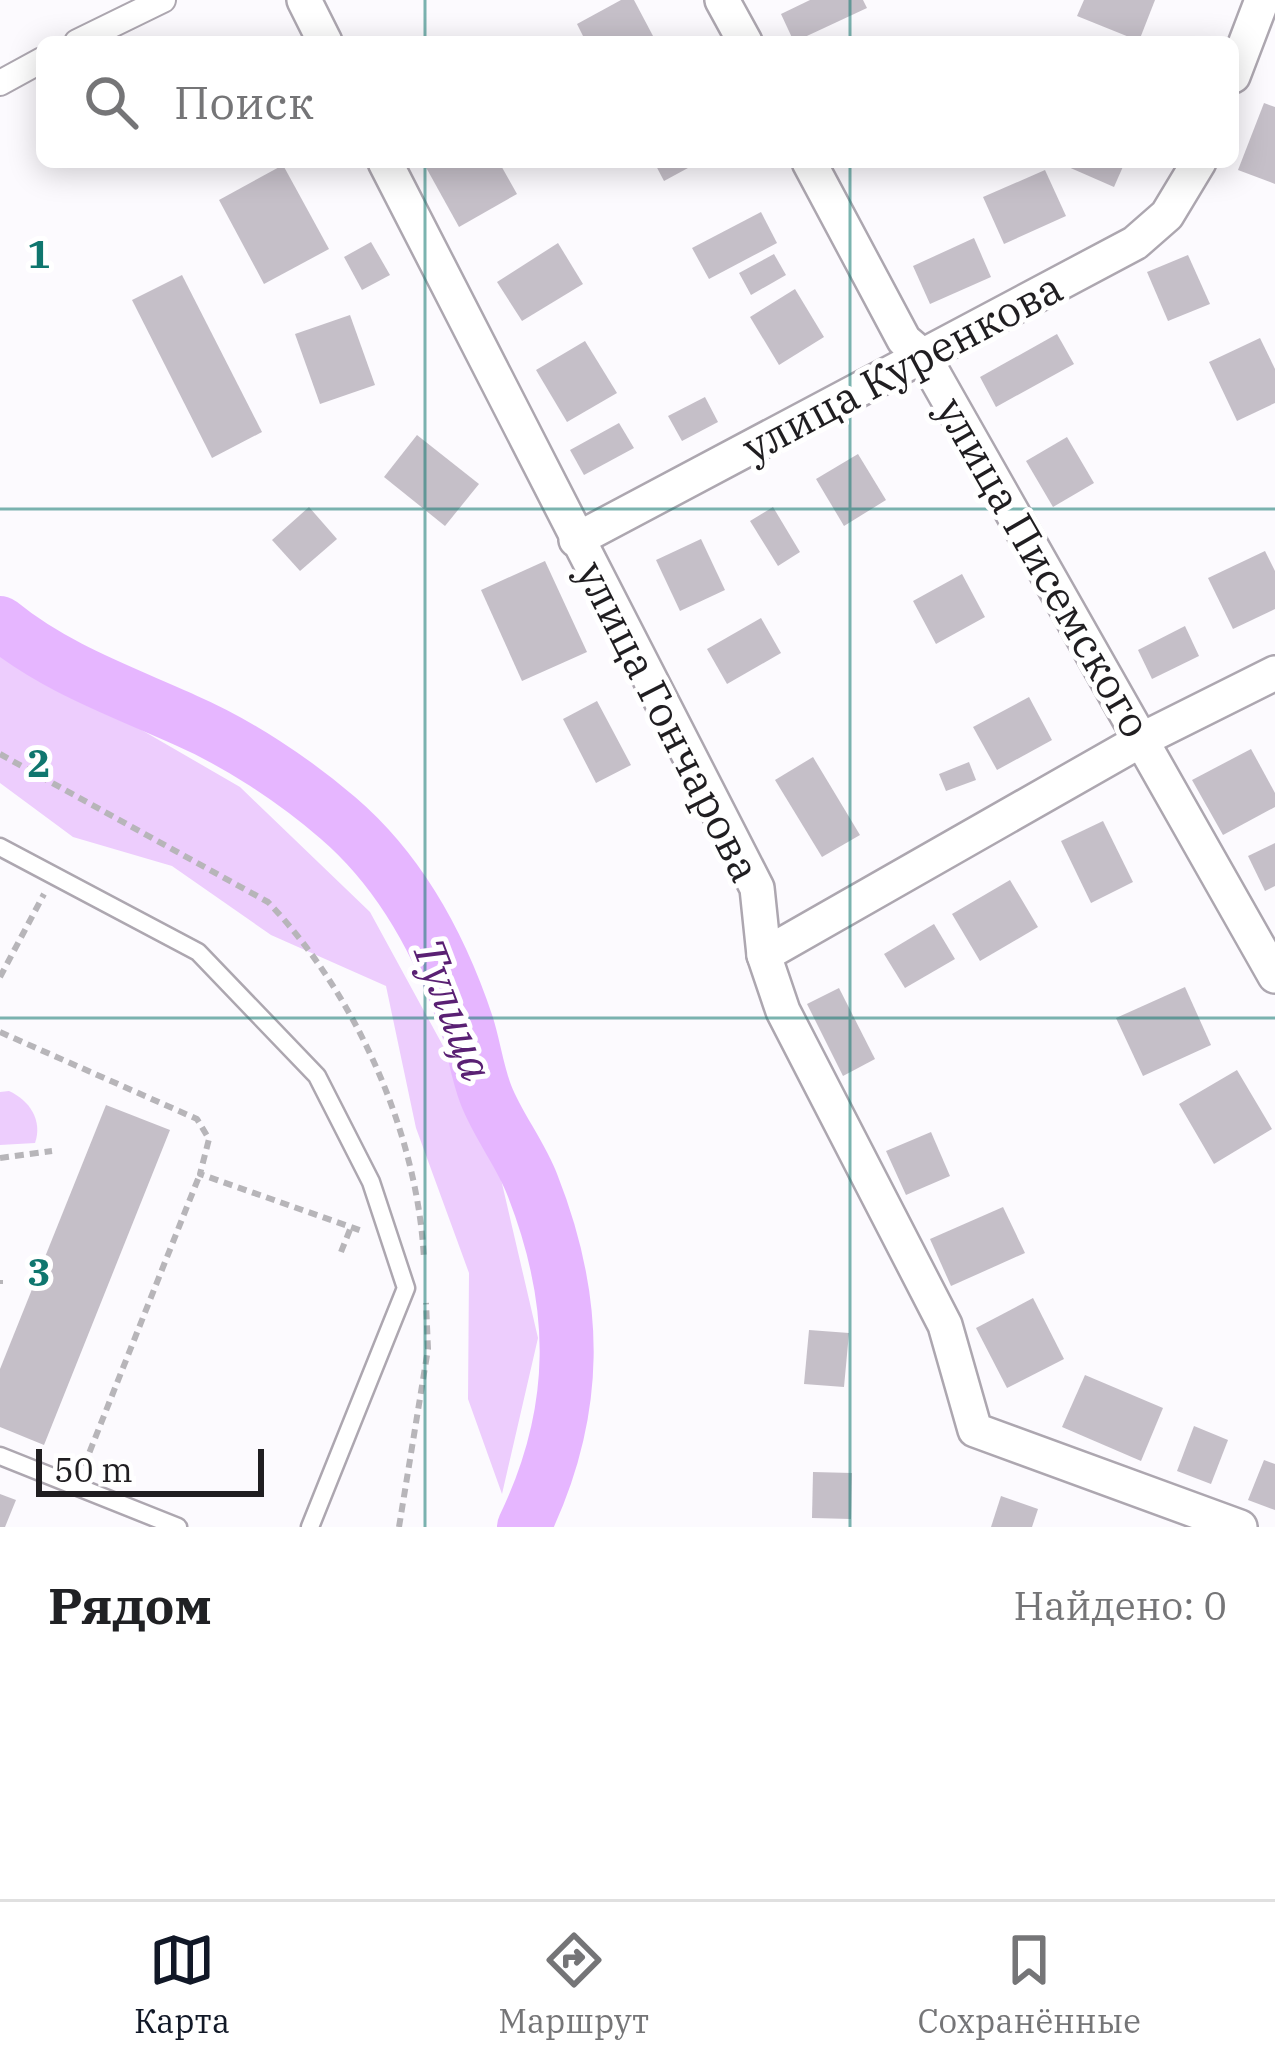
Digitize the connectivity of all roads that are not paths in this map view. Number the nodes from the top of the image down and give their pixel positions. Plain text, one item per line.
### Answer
1 (163, 0) edge
2 (304, 0) edge
3 (722, 0) edge
4 (1262, 0) edge
5 (88, 36) edge
6 (322, 36) edge
7 (742, 36) edge
8 (1239, 60) edge
9 (36, 63) edge
10 (0, 83) edge
11 (389, 168) edge
12 (812, 168) edge
13 (1195, 168) edge
14 (924, 357) junction
15 (576, 540) junction
16 (1275, 673) edge
17 (1143, 739) junction
18 (0, 847) edge
19 (764, 955) junction
20 (1275, 976) edge
21 (0, 1456) edge
22 (178, 1527) edge
23 (310, 1527) edge
24 (1240, 1527) edge

1 - 5 street
2 - 6 street
3 - 7 street
4 - 8 street
9 - 10 street
11 - 15 street, улица Гончарова
12 - 14 street, улица Писемского
13 - 14 street, улица Куренкова
14 - 15 street, улица Куренкова
14 - 17 street, улица Писемского
15 - 19 street, улица Гончарова
16 - 17 street
17 - 19 street
17 - 20 street, улица Писемского
18 - 23 lane
19 - 24 street, улица Гончарова
21 - 22 lane

